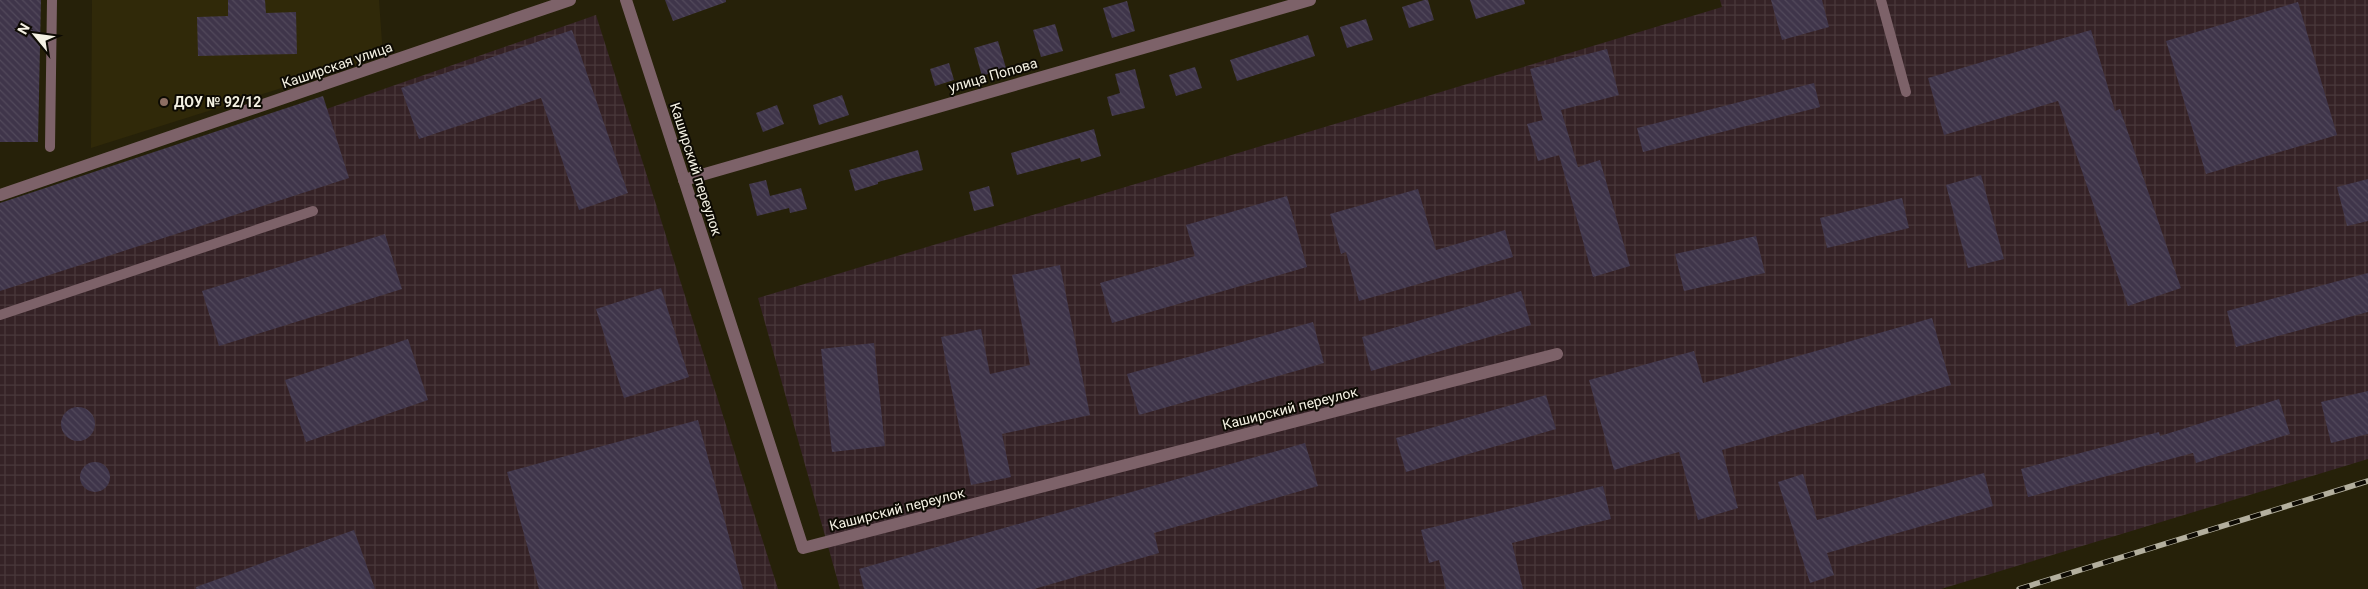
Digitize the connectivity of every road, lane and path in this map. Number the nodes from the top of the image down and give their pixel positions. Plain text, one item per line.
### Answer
1 (52, 0) edge
2 (570, 0) edge
3 (626, 0) edge
4 (1310, 0) edge
5 (1882, 0) edge
6 (1906, 92) dead end
7 (50, 147) dead end
8 (684, 180) junction
9 (0, 195) edge
10 (313, 211) dead end
11 (0, 315) edge
12 (1557, 354) dead end

1 - 7 lane
2 - 9 street, Каширская улица
3 - 8 street, Каширский переулок
4 - 8 street, улица Попова
5 - 6 lane
8 - 12 street, Каширский переулок
10 - 11 lane

